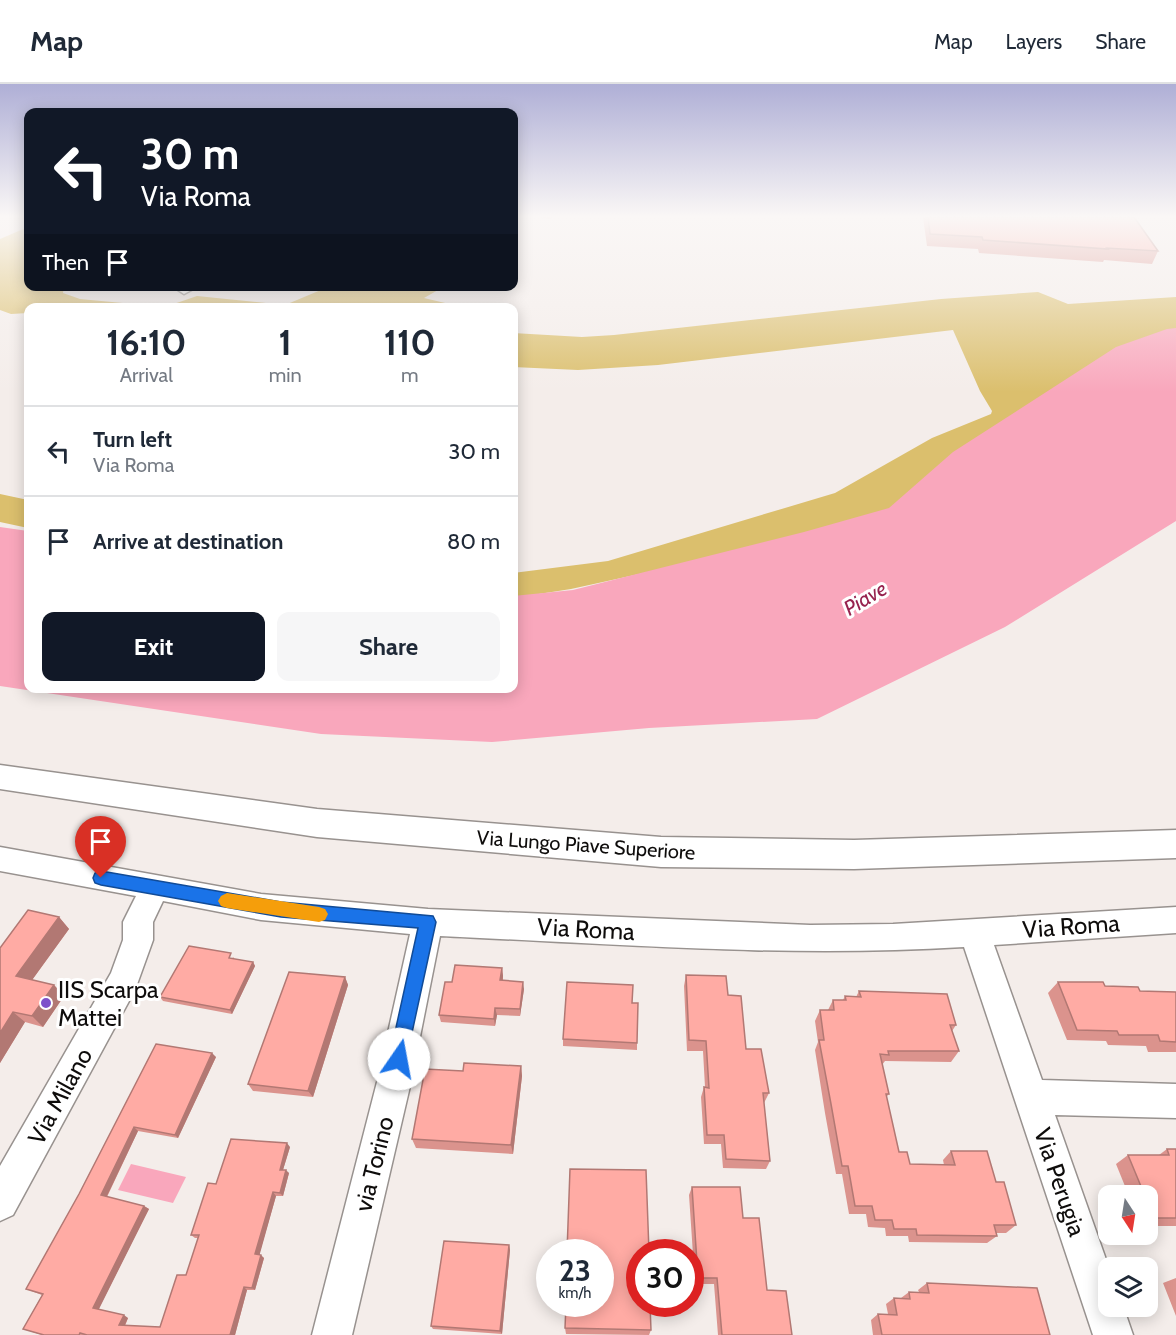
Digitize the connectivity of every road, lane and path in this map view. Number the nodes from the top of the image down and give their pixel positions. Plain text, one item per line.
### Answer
1 (0, 777) edge
2 (1176, 844) edge
3 (0, 860) edge
4 (154, 889) junction
5 (1176, 920) edge
6 (428, 922) junction
7 (974, 932) junction
8 (1031, 1097) junction
9 (1176, 1101) edge
10 (0, 1202) edge
11 (332, 1335) edge
12 (1113, 1335) edge

1 - 2 main road, Via Lungo Piave Superiore
3 - 4 street, Via Roma
4 - 6 street, Via Roma
4 - 10 street, Via Milano
5 - 7 street, Via Roma
6 - 7 street, Via Roma
6 - 11 street, via Torino
7 - 8 street, Via Perugia
8 - 9 street, Via Perugia
8 - 12 street, Via Perugia

